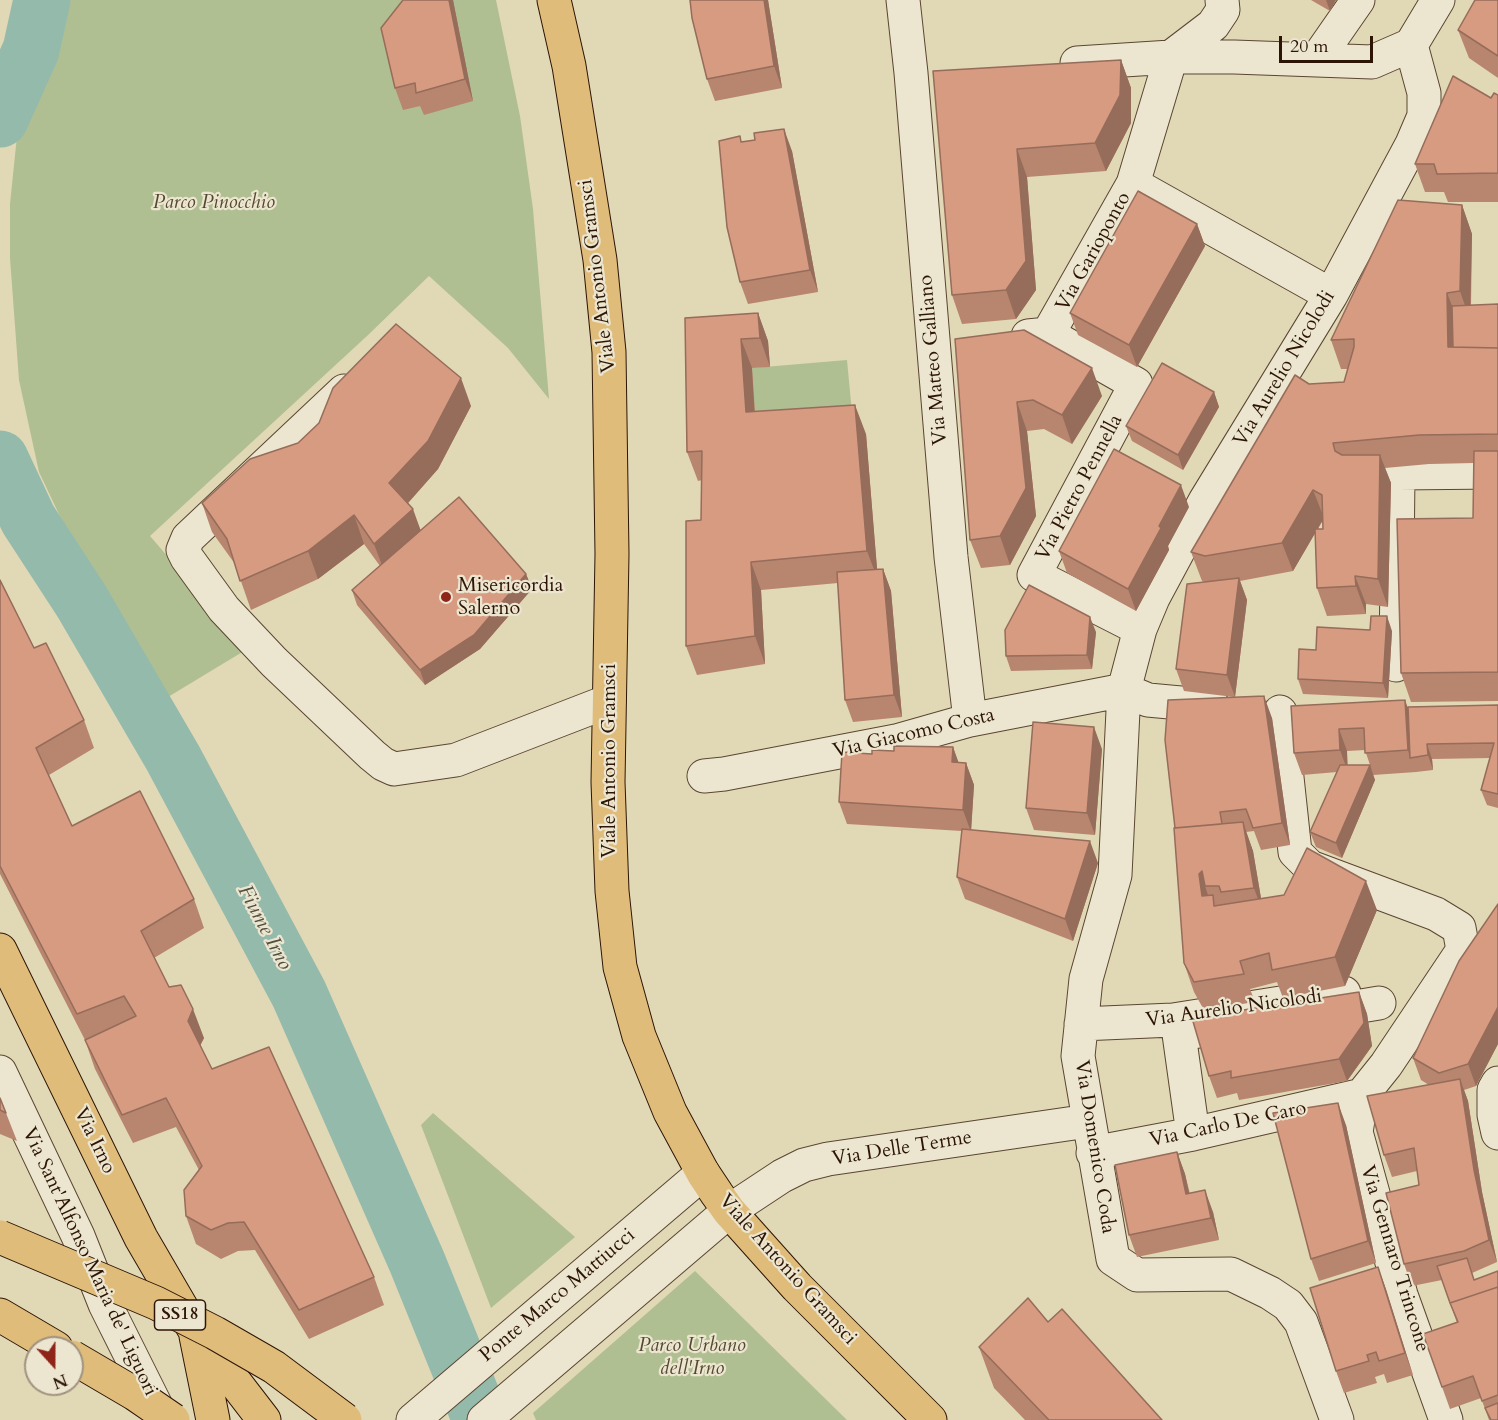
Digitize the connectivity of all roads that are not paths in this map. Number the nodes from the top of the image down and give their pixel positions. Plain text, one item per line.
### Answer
1 (554, 0) edge
2 (903, 0) edge
3 (1222, 0) edge
4 (1358, 0) edge
5 (1438, 0) edge
6 (1411, 45) junction
7 (1171, 57) junction
8 (1317, 59) junction
9 (1053, 64) edge
10 (1133, 184) junction
11 (1331, 295) junction
12 (1048, 334) junction
13 (1000, 339) edge
14 (966, 343) edge
15 (932, 347) junction
16 (344, 392) edge
17 (1102, 448) junction
18 (1133, 464) edge
19 (1498, 472) edge
20 (1174, 485) edge
21 (1205, 501) junction
22 (1140, 629) junction
23 (1396, 665) dead end
24 (1124, 690) junction
25 (609, 701) junction
26 (1280, 712) junction
27 (1314, 712) edge
28 (970, 720) junction
29 (704, 776) dead end
30 (0, 950) edge
31 (1081, 1024) junction
32 (0, 1072) edge
33 (1498, 1083) edge
34 (1362, 1095) junction
35 (1088, 1120) junction
36 (1498, 1133) edge
37 (1193, 1134) junction
38 (1093, 1153) junction
39 (703, 1173) junction
40 (729, 1211) junction
41 (0, 1237) edge
42 (0, 1315) edge
43 (194, 1329) junction
44 (36, 1336) edge
45 (84, 1364) edge
46 (163, 1420) edge
47 (173, 1420) edge
48 (213, 1420) edge
49 (264, 1420) edge
50 (345, 1420) edge
51 (413, 1420) edge
52 (484, 1420) edge
53 (930, 1420) edge
54 (1337, 1420) edge
55 (1446, 1420) edge

1 - 25 main road, Viale Antonio Gramsci
2 - 15 street, Via Matteo Galliano
3 - 7 street
4 - 8 street
5 - 6 street
6 - 8 street
6 - 11 street, Via Aurelio Nicolodi
7 - 8 street
7 - 9 street
7 - 10 street, Via Garioponto
10 - 11 street
10 - 12 street, Via Garioponto
11 - 21 street, Via Aurelio Nicolodi
12 - 13 street, Via Garioponto
12 - 17 street, Via Pietro Pennella
14 - 15 street
15 - 28 street, Via Matteo Galliano
16 - 25 street
17 - 18 street
17 - 22 street, Via Pietro Pennella
19 - 23 street
20 - 21 street
21 - 22 street, Via Aurelio Nicolodi
22 - 24 street, Via Aurelio Nicolodi
24 - 26 street
24 - 28 street, Via Giacomo Costa
24 - 31 street, Via Domenico Coda
25 - 39 main road, Viale Antonio Gramsci
26 - 27 street
26 - 34 street
28 - 29 street, Via Giacomo Costa
30 - 43 main road, Via Irno
31 - 35 street, Via Domenico Coda
31 - 37 street, Via Aurelio Nicolodi
32 - 46 street, Via Sant'Alfonso Maria de' Liguori
33 - 36 street
34 - 37 street, Via Carlo De Caro
34 - 55 street, Via Gennaro Trincone
35 - 38 street, Via Domenico Coda
35 - 40 street, Via Delle Terme
37 - 38 street, Via Carlo De Caro
38 - 54 street, Via Domenico Coda
39 - 40 main road, Viale Antonio Gramsci
39 - 51 street, Ponte Marco Mattiucci
40 - 52 street
40 - 53 main road, Viale Antonio Gramsci
41 - 50 main road, SS18, bridge
42 - 44 main road
43 - 48 main road, Via Irno
43 - 49 main road, Via Irno
45 - 47 main road, bridge

